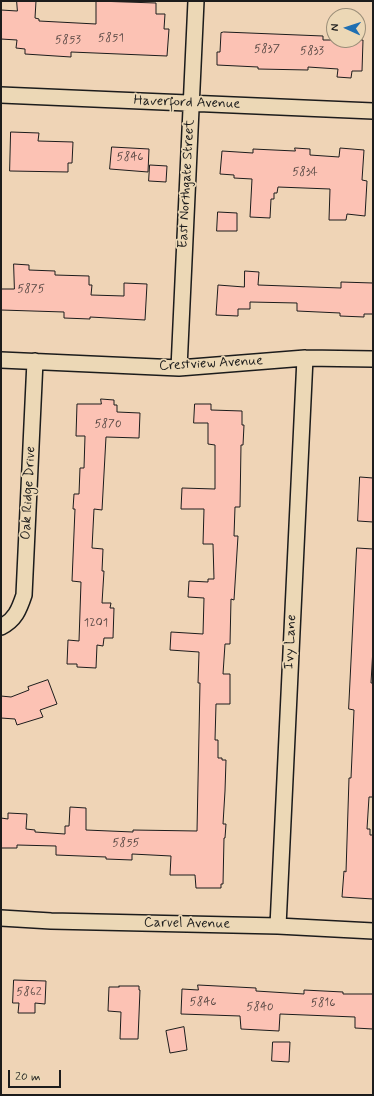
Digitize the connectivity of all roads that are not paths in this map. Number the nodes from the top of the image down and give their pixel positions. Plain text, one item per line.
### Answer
1 (196, 1) edge
2 (1, 95) edge
3 (191, 103) junction
4 (373, 111) edge
5 (305, 358) junction
6 (373, 359) edge
7 (1, 360) edge
8 (35, 361) junction
9 (179, 368) junction
10 (6, 624) edge
11 (1, 918) edge
12 (278, 926) junction
13 (373, 930) edge

1 - 3 street, East Northgate Street
2 - 3 street, Haverford Avenue
3 - 4 street, Haverford Avenue
3 - 9 street, East Northgate Street
5 - 6 street, Crestview Avenue
5 - 9 street, Crestview Avenue
5 - 12 street, Ivy Lane
7 - 8 street, Crestview Avenue
8 - 9 street, Crestview Avenue
8 - 10 street, Oak Ridge Drive
11 - 12 street, Carvel Avenue
12 - 13 street, Carvel Avenue

